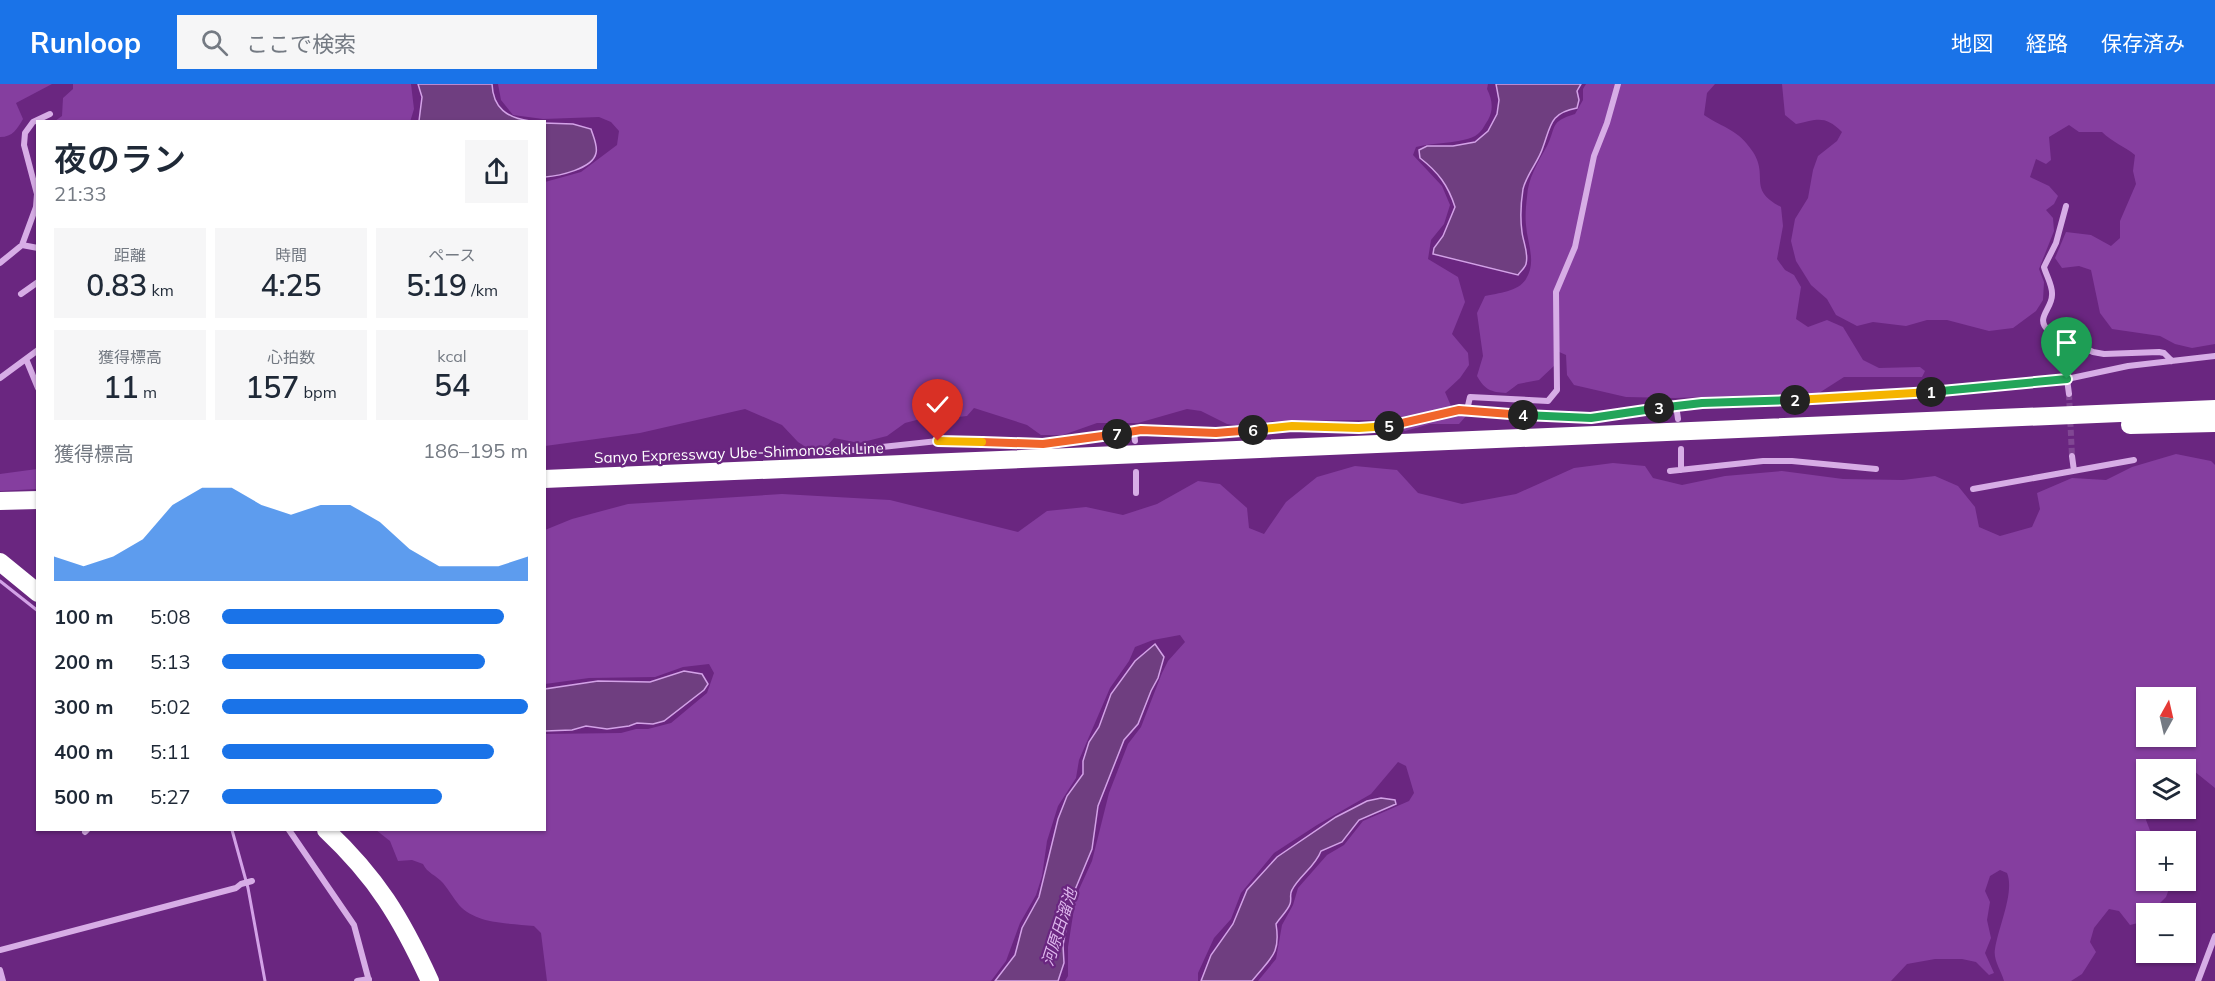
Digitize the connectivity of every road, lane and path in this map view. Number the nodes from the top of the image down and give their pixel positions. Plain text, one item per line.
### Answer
1 (1618, 84) edge
2 (50, 114) dead end
3 (37, 120) edge
4 (36, 121) edge
5 (36, 190) edge
6 (2067, 206) dead end
7 (36, 207) edge
8 (22, 245) junction
9 (36, 248) edge
10 (0, 263) edge
11 (36, 283) edge
12 (21, 294) dead end
13 (36, 352) edge
14 (2215, 356) edge
15 (26, 359) junction
16 (2172, 361) junction
17 (0, 378) edge
18 (2067, 379) junction
19 (36, 383) edge
20 (2069, 394) tunnel mouth
21 (1676, 405) junction
22 (2215, 409) edge
23 (1467, 410) junction
24 (1678, 418) dead end
25 (2215, 423) edge
26 (1727, 429) junction
27 (1134, 432) junction
28 (1135, 441) dead end
29 (836, 449) dead end
30 (1681, 449) dead end
31 (2072, 456) tunnel mouth
32 (2134, 460) dead end
33 (1876, 469) dead end
34 (1682, 470) junction
35 (1670, 471) dead end
36 (2074, 471) junction
37 (1136, 472) dead end
38 (546, 479) edge
39 (1973, 489) dead end
40 (1136, 493) dead end
41 (36, 500) edge
42 (0, 501) edge
43 (0, 562) edge
44 (36, 591) edge
45 (290, 831) edge
46 (327, 831) edge
47 (252, 881) dead end
48 (2215, 936) edge
49 (0, 950) edge
50 (0, 970) edge
51 (369, 980) edge
52 (3, 981) edge
53 (357, 981) edge
54 (430, 981) edge
55 (2198, 981) edge

1 - 23 street
2 - 3 street
4 - 5 street
6 - 16 street
7 - 8 street
8 - 9 street
8 - 10 street
11 - 12 street
13 - 15 street
14 - 16 street
15 - 17 street
15 - 19 street
16 - 18 street
18 - 20 street
18 - 21 street
21 - 23 street
21 - 24 street
22 - 26 highway, Sanyo Expressway Ube-Shimonoseki Line
23 - 27 street
25 - 26 highway, Sanyo Expressway Ube-Shimonoseki Line
26 - 38 highway, Sanyo Expressway Ube-Shimonoseki Line
27 - 28 street
27 - 29 street
30 - 34 street
31 - 36 street
32 - 36 street
33 - 34 street
34 - 35 street
36 - 39 street
37 - 40 street
41 - 42 highway
43 - 44 highway
45 - 51 street
46 - 54 highway
47 - 49 street
48 - 55 street
50 - 52 street
51 - 53 street

